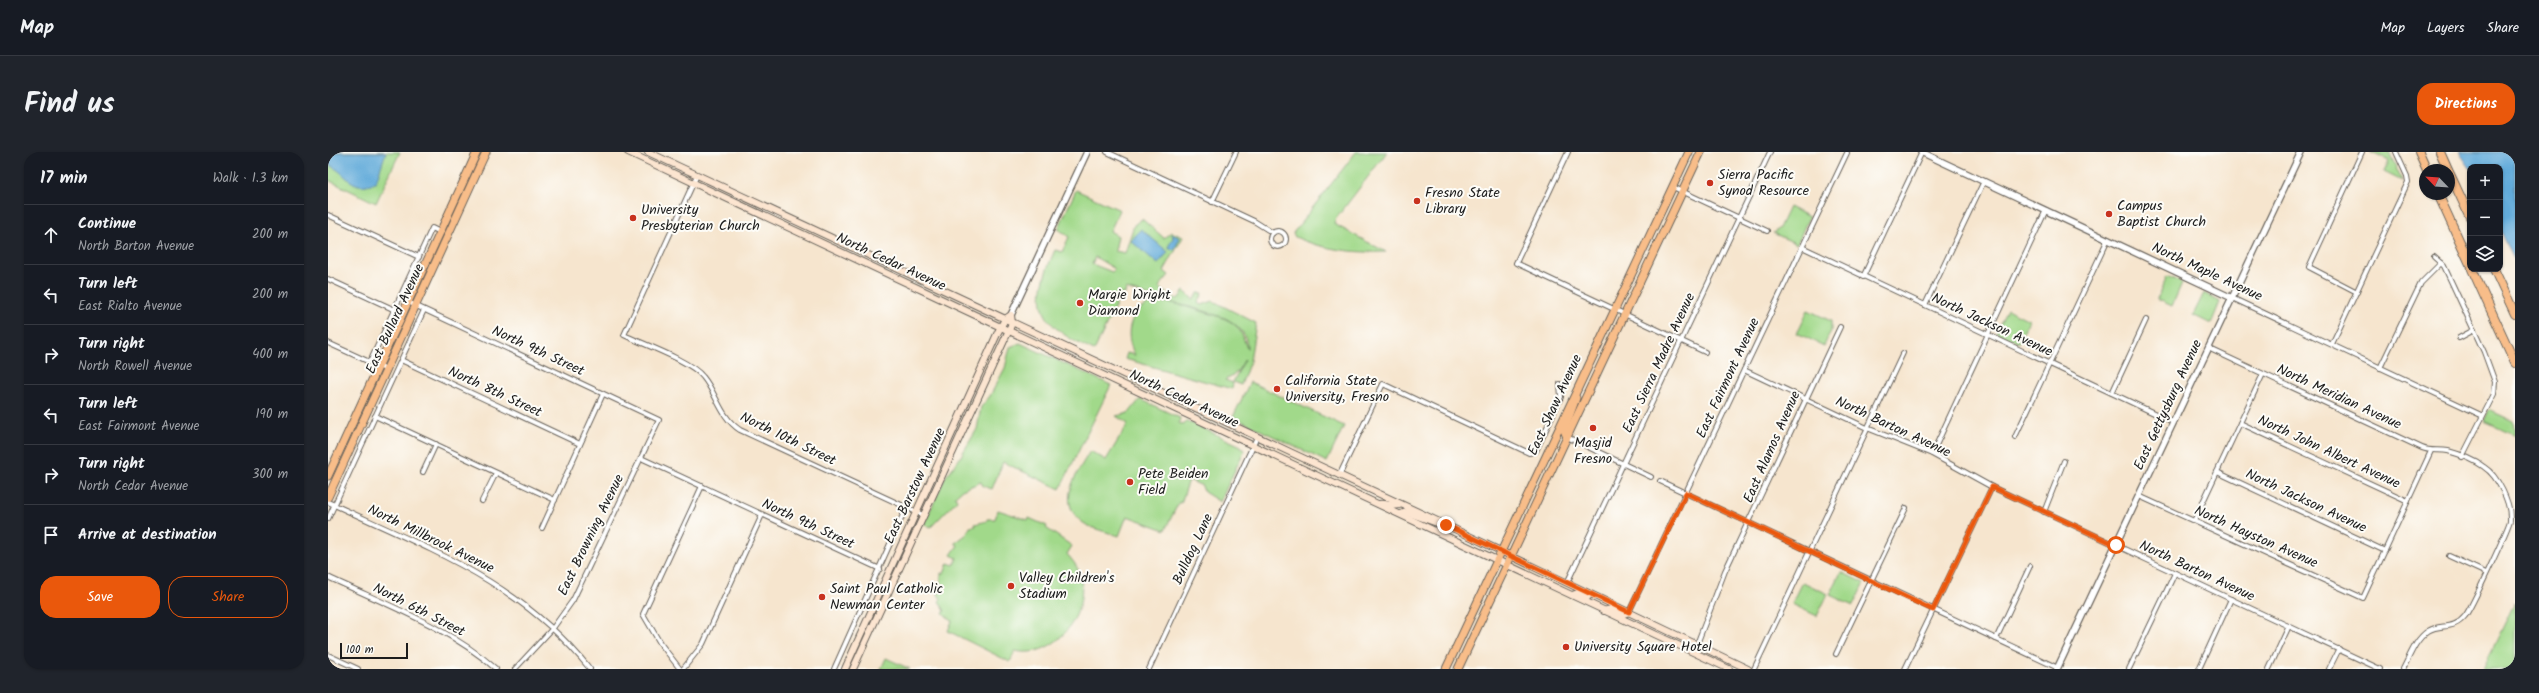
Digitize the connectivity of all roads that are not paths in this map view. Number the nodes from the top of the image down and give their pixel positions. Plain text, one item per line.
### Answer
1 (477, 152) edge
2 (486, 152) edge
3 (628, 152) edge
4 (648, 152) edge
5 (1087, 152) edge
6 (1107, 152) edge
7 (1236, 152) edge
8 (1568, 152) edge
9 (1689, 152) edge
10 (1701, 152) edge
11 (1770, 152) edge
12 (1847, 152) edge
13 (1922, 152) edge
14 (2301, 152) edge
15 (2362, 152) edge
16 (2396, 152) edge
17 (2419, 152) edge
18 (2440, 152) edge
19 (2424, 164) edge
20 (2446, 164) edge
21 (697, 175) junction
22 (1984, 181) junction
23 (694, 182) junction
24 (2455, 184) edge
25 (1673, 187) junction
26 (1682, 191) junction
27 (2441, 200) edge
28 (1212, 202) junction
29 (2046, 210) junction
30 (2467, 210) edge
31 (328, 215) edge
32 (1739, 218) junction
33 (775, 221) junction
34 (1767, 231) dead end
35 (440, 232) junction
36 (1273, 232) junction
37 (2108, 239) junction
38 (836, 240) junction
39 (1802, 247) junction
40 (419, 257) junction
41 (2434, 257) dead end
42 (2467, 257) edge
43 (2441, 263) junction
44 (2473, 272) edge
45 (2495, 272) edge
46 (1863, 277) junction
47 (328, 279) edge
48 (2356, 292) junction
49 (2232, 298) junction
50 (408, 302) junction
51 (416, 306) junction
52 (1925, 306) junction
53 (395, 310) junction
54 (424, 310) junction
55 (1615, 310) junction
56 (1625, 314) junction
57 (2515, 314) edge
58 (1011, 315) junction
59 (1005, 319) junction
60 (2146, 320) dead end
61 (1012, 323) junction
62 (1001, 326) junction
63 (1840, 327) dead end
64 (1009, 330) junction
65 (2474, 330) junction
66 (1987, 335) junction
67 (2459, 338) dead end
68 (1681, 341) junction
69 (328, 343) edge
70 (2332, 344) junction
71 (2208, 348) junction
72 (1705, 352) dead end
73 (1903, 353) dead end
74 (401, 360) junction
75 (370, 362) junction
76 (2515, 363) edge
77 (2050, 364) junction
78 (378, 366) junction
79 (2380, 368) junction
80 (386, 370) junction
81 (1744, 370) junction
82 (2263, 374) junction
83 (1560, 384) dead end
84 (1578, 386) junction
85 (2112, 393) junction
86 (603, 394) junction
87 (1806, 399) junction
88 (2481, 415) junction
89 (375, 416) junction
90 (659, 420) joint
91 (2173, 422) junction
92 (2240, 423) junction
93 (1867, 428) junction
94 (1257, 437) junction
95 (1567, 437) junction
96 (2015, 437) dead end
97 (436, 444) junction
98 (580, 444) junction
99 (1253, 445) junction
100 (2431, 451) junction
101 (1932, 454) junction
102 (2462, 457) junction
103 (641, 458) junction
104 (2064, 461) dead end
105 (1623, 464) junction
106 (423, 472) dead end
107 (496, 472) junction
108 (2217, 472) junction
109 (328, 476) edge
110 (1339, 476) junction
111 (1651, 477) dead end
112 (1660, 481) dead end
113 (702, 486) junction
114 (1992, 487) junction
115 (1686, 493) junction
116 (2139, 496) junction
117 (328, 497) edge
118 (555, 500) junction
119 (482, 501) dead end
120 (2408, 501) junction
121 (328, 502) edge
122 (1380, 504) junction
123 (1400, 504) junction
124 (334, 505) junction
125 (906, 508) junction
126 (1906, 508) dead end
127 (916, 512) junction
128 (2044, 512) junction
129 (762, 514) junction
130 (1400, 514) junction
131 (923, 516) junction
132 (328, 519) edge
133 (2194, 521) junction
134 (1749, 523) junction
135 (1446, 525) junction
136 (542, 528) dead end
137 (2116, 545) junction
138 (1500, 551) junction
139 (1809, 551) junction
140 (2385, 551) junction
141 (1511, 556) junction
142 (2449, 556) dead end
143 (1496, 560) junction
144 (1507, 565) junction
145 (2030, 566) dead end
146 (880, 569) junction
147 (2175, 573) junction
148 (2486, 573) junction
149 (328, 578) edge
150 (1872, 581) junction
151 (1567, 583) junction
152 (1572, 596) junction
153 (2231, 599) junction
154 (1615, 605) junction
155 (1933, 610) junction
156 (1604, 611) junction
157 (1629, 612) junction
158 (1643, 619) junction
159 (1625, 620) junction
160 (2289, 626) junction
161 (553, 628) junction
162 (1996, 639) junction
163 (1697, 644) junction
164 (2339, 649) junction
165 (1836, 654) dead end
166 (328, 655) edge
167 (358, 669) edge
168 (496, 669) edge
169 (514, 669) edge
170 (590, 669) edge
171 (682, 669) edge
172 (834, 669) edge
173 (845, 669) edge
174 (853, 669) edge
175 (1149, 669) edge
176 (1446, 669) edge
177 (1458, 669) edge
178 (1729, 669) edge
179 (1748, 669) edge
180 (1754, 669) edge
181 (1905, 669) edge
182 (2057, 669) edge
183 (2129, 669) edge
184 (2199, 669) edge
185 (2269, 669) edge
186 (2329, 669) edge
187 (2380, 669) edge
188 (2403, 669) edge

1 - 35 main road, East Bullard Avenue
2 - 51 main road, East Bullard Avenue
3 - 23 main road, North Cedar Avenue
4 - 21 main road, North Cedar Avenue
5 - 58 street
6 - 28 street
7 - 28 street
8 - 55 street
9 - 25 main road, East Shaw Avenue
10 - 26 main road, East Shaw Avenue
11 - 32 street, East Sierra Madre Avenue
12 - 39 street, East Fairmont Avenue
13 - 22 street, North Maple Avenue
13 - 46 street
14 - 49 street, East Gettysburg Avenue
15 - 48 street
16 - 48 street
17 - 19 highway
18 - 20 highway
21 - 23 street
21 - 38 main road, North Cedar Avenue
22 - 29 street, North Maple Avenue
22 - 52 street
23 - 33 main road, North Cedar Avenue
23 - 125 street, North 10th Street
24 - 30 highway
25 - 26 street
25 - 55 main road, East Shaw Avenue
26 - 32 street
26 - 56 main road, East Shaw Avenue
27 - 42 highway
28 - 36 street
29 - 37 street, North Maple Avenue
29 - 66 street
31 - 40 street
32 - 34 street
32 - 68 street, East Sierra Madre Avenue
33 - 38 main road
33 - 62 main road, North Cedar Avenue
35 - 40 street
35 - 50 main road, East Bullard Avenue
36 - 36 street
37 - 49 street, North Maple Avenue
37 - 77 street
38 - 59 main road, North Cedar Avenue
39 - 46 street, North Jackson Avenue
39 - 81 street, East Fairmont Avenue
40 - 53 street
41 - 43 street
43 - 65 street
43 - 79 street
44 - 76 highway
45 - 57 highway
46 - 52 street, North Jackson Avenue
47 - 53 street
48 - 70 street
49 - 70 street, North Maple Avenue
49 - 71 street, East Gettysburg Avenue
50 - 51 street, North 9th Street
50 - 78 main road, East Bullard Avenue
51 - 54 street, North 9th Street
51 - 80 main road, East Bullard Avenue
52 - 66 street, North Jackson Avenue
53 - 75 street
54 - 74 street
54 - 86 street, North 9th Street
55 - 56 street
55 - 84 main road, East Shaw Avenue
56 - 68 street
56 - 95 main road, East Shaw Avenue
58 - 59 main road, East Barstow Avenue
58 - 61 main road
59 - 61 main road, North Cedar Avenue
59 - 62 main road, East Barstow Avenue
60 - 85 street
61 - 64 main road, East Barstow Avenue
61 - 94 main road, North Cedar Avenue
62 - 64 main road, North Cedar Avenue
62 - 127 main road, East Barstow Avenue
63 - 87 street, East Alamos Avenue
64 - 99 main road, North Cedar Avenue
64 - 131 main road, East Barstow Avenue
65 - 67 street
65 - 88 street
66 - 77 street, North Jackson Avenue
66 - 101 street
68 - 72 street
68 - 105 street, East Sierra Madre Avenue
69 - 75 street
70 - 79 street, North Maple Avenue
71 - 82 street, North Meridian Avenue
71 - 91 street, East Gettysburg Avenue
73 - 93 street
74 - 89 street
74 - 98 street, North 8th Street
75 - 78 street
77 - 85 street, North Jackson Avenue
77 - 96 street
78 - 80 street
78 - 109 main road, East Bullard Avenue
79 - 88 street, North Maple Avenue
80 - 117 main road, East Bullard Avenue
81 - 87 street, North Barton Avenue
81 - 115 street, East Fairmont Avenue
82 - 92 street
82 - 100 street, North Meridian Avenue
83 - 110 street
84 - 95 main road
84 - 138 main road, East Shaw Avenue
85 - 91 street, North Jackson Avenue
86 - 90 street, North 9th Street
86 - 98 street
87 - 93 street, North Barton Avenue
87 - 134 street, East Alamos Avenue
88 - 102 street
89 - 97 street
89 - 124 street
90 - 103 street, East Browning Avenue
91 - 116 street, East Gettysburg Avenue
92 - 108 street
92 - 120 street, North John Albert Avenue
93 - 101 street, North Barton Avenue
93 - 139 street
94 - 99 street, Bulldog Lane
94 - 110 main road, North Cedar Avenue
95 - 105 street
95 - 141 main road, East Shaw Avenue
97 - 106 street
97 - 107 street
98 - 118 street
99 - 122 main road, North Cedar Avenue
99 - 175 street, Bulldog Lane
100 - 102 street, North Meridian Avenue
100 - 120 street
101 - 114 street, North Barton Avenue
102 - 148 street, North Meridian Avenue
103 - 113 street, North 9th Street
103 - 161 street, East Browning Avenue
104 - 128 street
105 - 111 street
105 - 151 street, East Sierra Madre Avenue
107 - 118 street
107 - 119 street
108 - 133 street
108 - 140 street, North Jackson Avenue
110 - 123 main road, North Cedar Avenue
112 - 115 street
113 - 129 street, North 9th Street
113 - 171 street
114 - 128 street, North Barton Avenue
114 - 155 street
115 - 134 street
115 - 157 street, East Fairmont Avenue
116 - 133 street, North Hayston Avenue
116 - 137 street, East Gettysburg Avenue
118 - 136 street
120 - 140 street
121 - 124 street, North Millbrook Avenue
122 - 123 main road
122 - 130 main road, North Cedar Avenue
123 - 135 main road, North Cedar Avenue
124 - 132 street
124 - 161 street, North Millbrook Avenue
125 - 127 street, North 10th Street
125 - 146 street
126 - 150 street
127 - 131 street, North 10th Street
127 - 173 main road, East Barstow Avenue
128 - 137 street, North Barton Avenue
129 - 146 street, North 9th Street
129 - 171 street
130 - 135 main road
130 - 143 main road, North Cedar Avenue
131 - 174 main road, East Barstow Avenue
133 - 140 street, North Hayston Avenue
134 - 139 street
134 - 163 street, East Alamos Avenue
135 - 138 main road, North Cedar Avenue
137 - 147 street, North Barton Avenue
137 - 182 street, East Gettysburg Avenue
138 - 141 main road, North Cedar Avenue
138 - 143 main road, East Shaw Avenue
139 - 150 street
139 - 180 street
141 - 144 main road, East Shaw Avenue
141 - 151 main road, North Cedar Avenue
142 - 148 street
143 - 144 main road, North Cedar Avenue
143 - 176 main road, East Shaw Avenue
144 - 152 main road, North Cedar Avenue
144 - 177 main road, East Shaw Avenue
145 - 162 street
146 - 172 street
147 - 153 street, North Barton Avenue
147 - 183 street
148 - 188 street, North Meridian Avenue
149 - 168 street, North 6th Street
150 - 155 street
150 - 165 street
151 - 154 main road, North Cedar Avenue
152 - 154 main road
152 - 156 main road, North Cedar Avenue
153 - 160 street, North Barton Avenue
153 - 184 street
154 - 157 main road, North Cedar Avenue
155 - 162 street
155 - 181 street
156 - 157 main road
156 - 159 main road, North Cedar Avenue
157 - 158 main road, North Cedar Avenue
158 - 159 main road
158 - 163 main road, North Cedar Avenue
159 - 178 main road, North Cedar Avenue
160 - 164 street, North Barton Avenue
160 - 185 street
161 - 169 street, East Browning Avenue
161 - 170 street, North Millbrook Avenue
162 - 182 street
163 - 179 main road, North Cedar Avenue
164 - 186 street
164 - 187 street, North Barton Avenue
166 - 167 street

